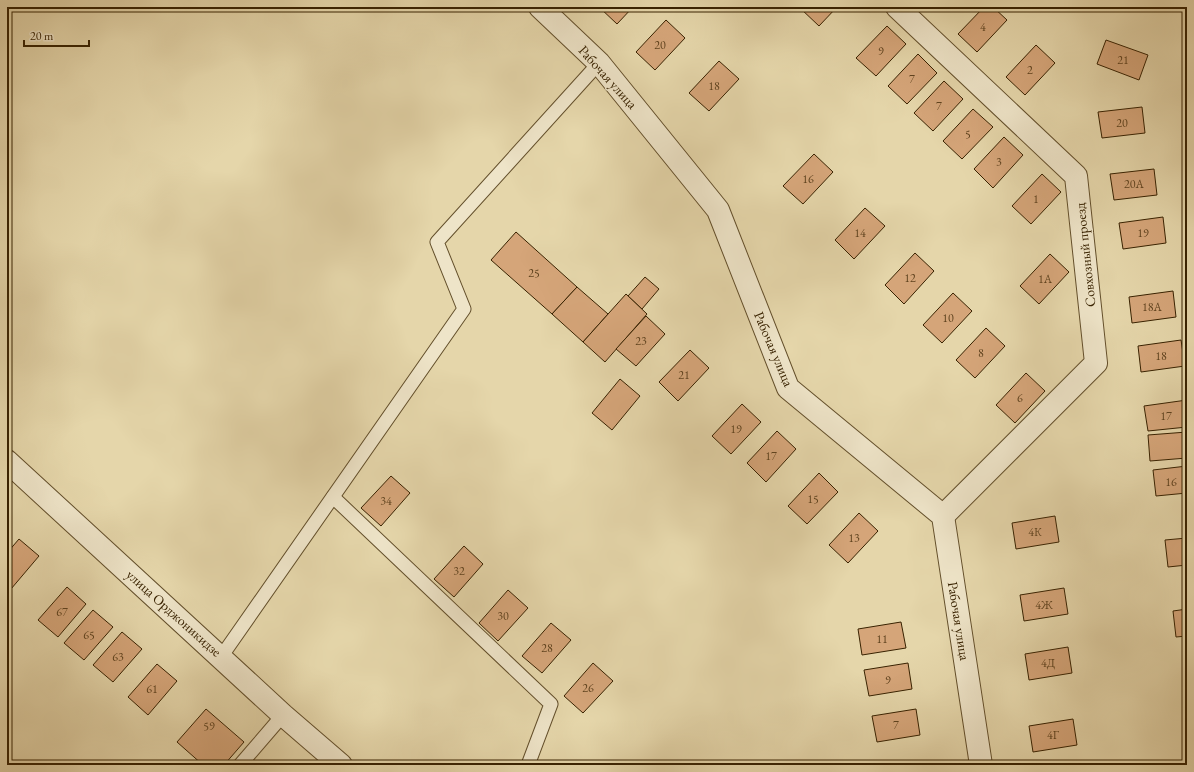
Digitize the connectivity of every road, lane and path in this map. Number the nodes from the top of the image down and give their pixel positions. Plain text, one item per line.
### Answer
1 (540, 7) edge
2 (898, 7) edge
3 (599, 63) junction
4 (7, 462) edge
5 (333, 497) junction
6 (943, 516) junction
7 (221, 657) junction
8 (283, 715) junction
9 (240, 765) edge
10 (341, 765) edge
11 (528, 765) edge
12 (981, 765) edge

1 - 3 street, Рабочая улица
2 - 6 street, Совхозный проезд
3 - 5 lane
3 - 6 street, Рабочая улица
4 - 7 street, улица Орджоникидзе
5 - 7 lane
5 - 11 lane
6 - 12 street, Рабочая улица
7 - 8 street, улица Орджоникидзе
8 - 9 lane
8 - 10 street, улица Орджоникидзе

